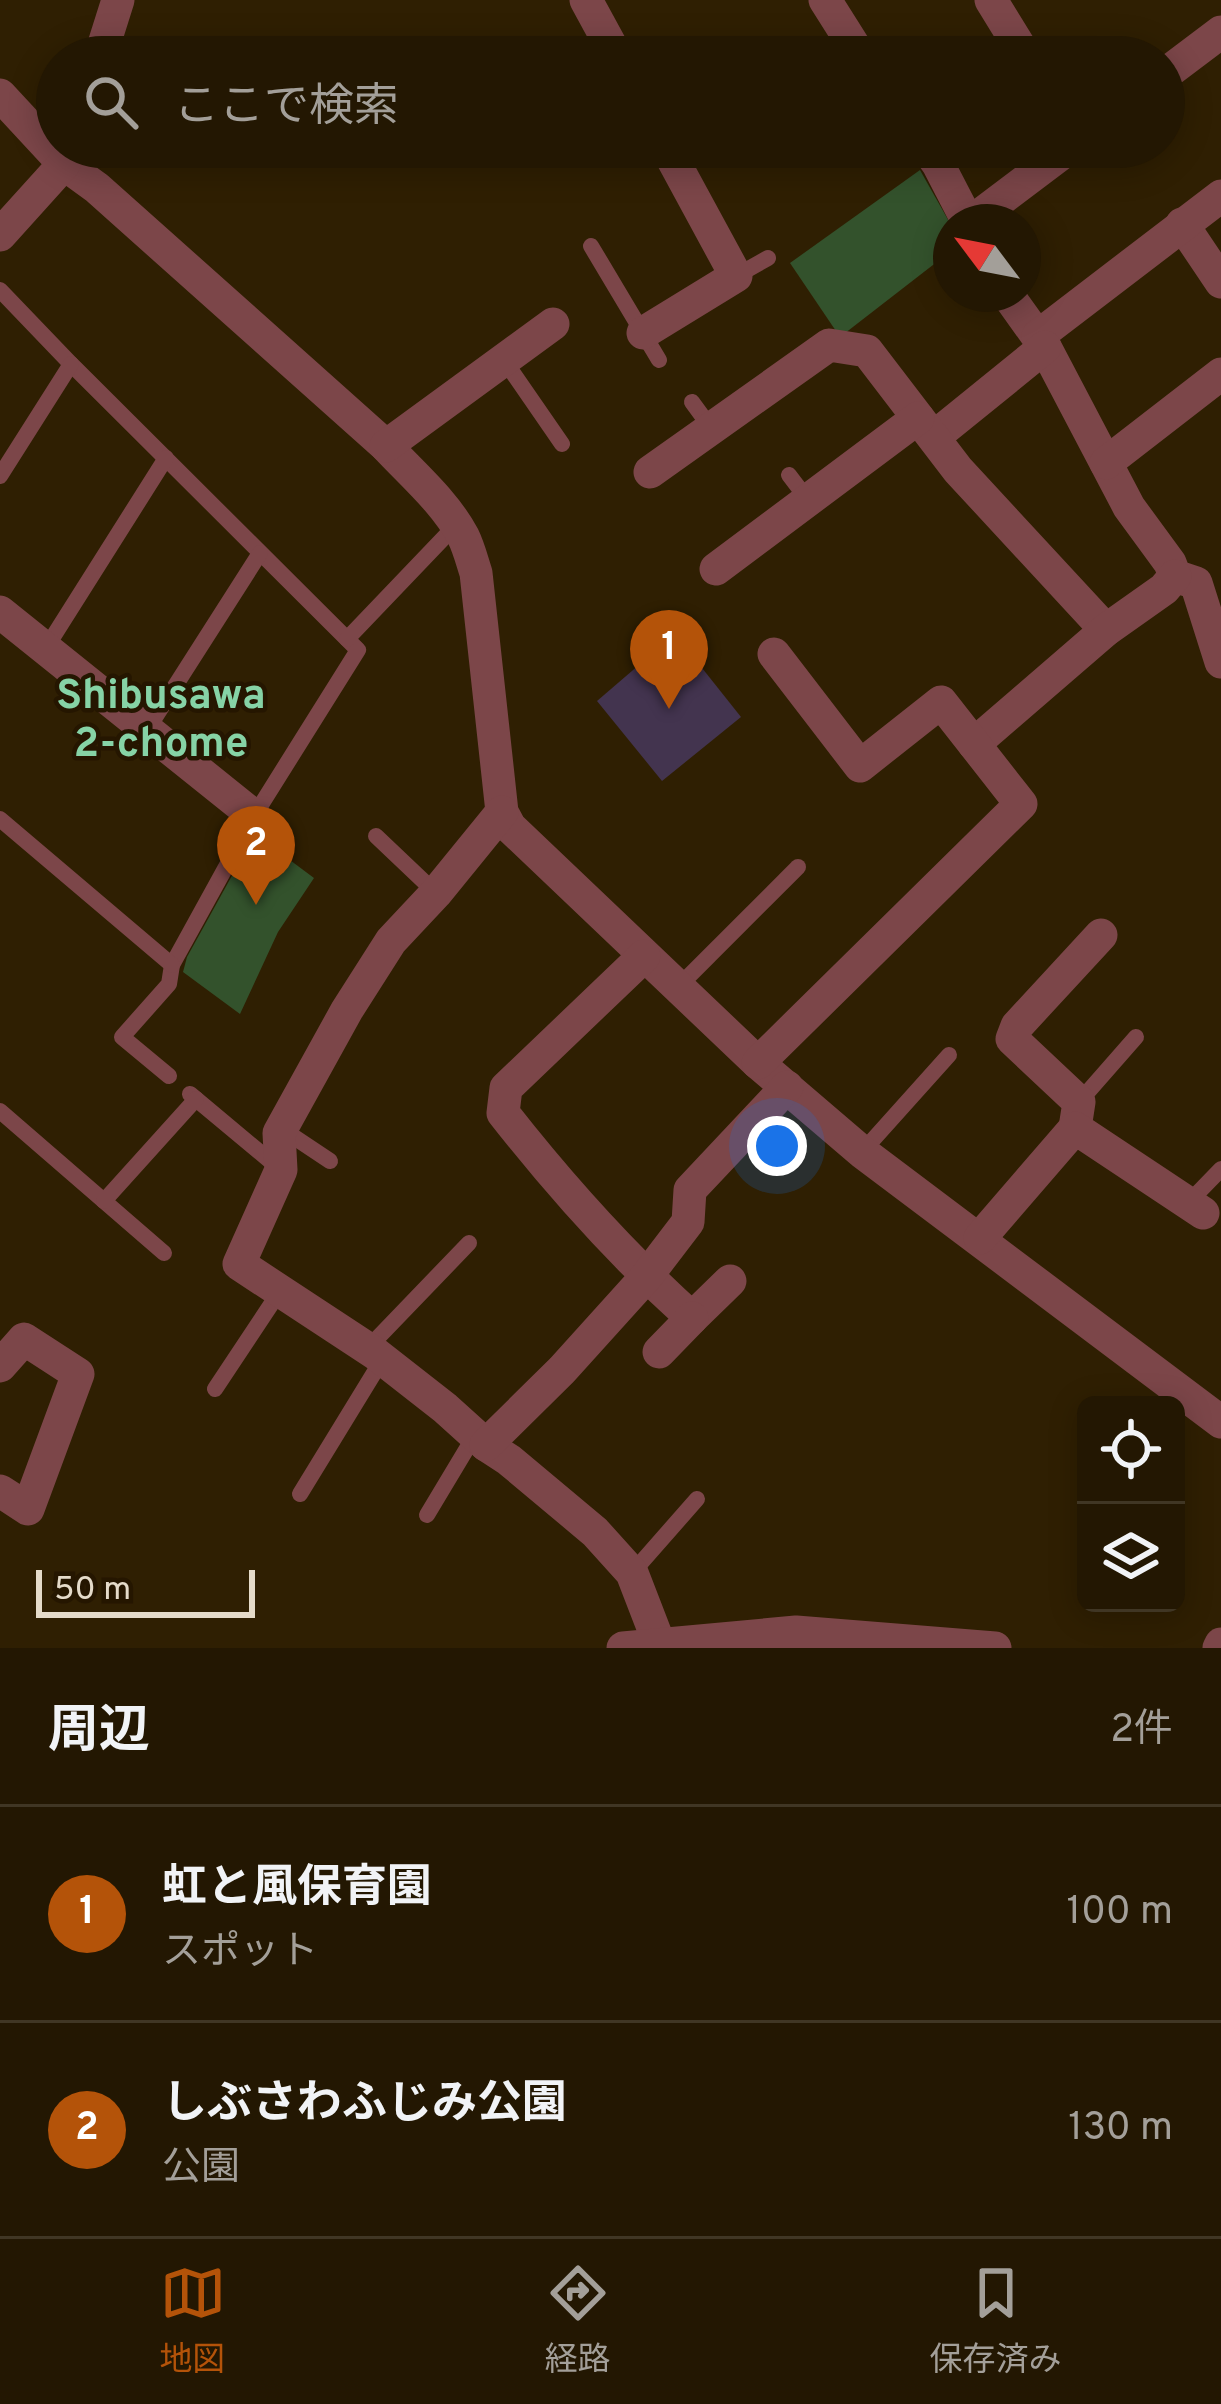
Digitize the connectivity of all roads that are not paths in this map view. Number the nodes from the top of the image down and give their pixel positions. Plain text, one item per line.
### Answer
1 (118, 0) edge
2 (586, 0) edge
3 (825, 0) edge
4 (1004, 5) edge
5 (1221, 32) edge
6 (107, 36) edge
7 (606, 36) edge
8 (848, 36) edge
9 (1017, 36) edge
10 (1185, 59) edge
11 (0, 95) edge
12 (36, 128) edge
13 (57, 168) edge
14 (78, 168) edge
15 (677, 168) edge
16 (940, 168) edge
17 (1042, 168) edge
18 (1221, 196) edge
19 (959, 204) edge
20 (993, 204) edge
21 (1182, 224) junction
22 (0, 235) edge
23 (591, 246) dead end
24 (767, 257) dead end
25 (736, 276) junction
26 (1221, 282) edge
27 (0, 290) edge
28 (1020, 312) edge
29 (553, 324) dead end
30 (1041, 342) junction
31 (651, 346) joint
32 (505, 360) junction
33 (71, 364) junction
34 (1221, 374) edge
35 (926, 428) junction
36 (562, 444) dead end
37 (386, 446) junction
38 (166, 458) junction
39 (1106, 463) junction
40 (650, 472) dead end
41 (0, 476) edge
42 (456, 525) junction
43 (260, 553) junction
44 (716, 569) dead end
45 (1175, 576) junction
46 (0, 612) edge
47 (1106, 630) junction
48 (347, 639) junction
49 (46, 648) junction
50 (774, 654) dead end
51 (1221, 662) edge
52 (147, 730) junction
53 (974, 744) junction
54 (502, 812) junction
55 (254, 816) junction
56 (0, 819) edge
57 (376, 836) dead end
58 (798, 867) dead end
59 (436, 893) junction
60 (1101, 935) dead end
61 (644, 956) junction
62 (172, 965) junction
63 (677, 988) junction
64 (1136, 1037) dead end
65 (949, 1055) dead end
66 (758, 1063) junction
67 (169, 1076) dead end
68 (787, 1087) junction
69 (0, 1111) edge
70 (1077, 1115) junction
71 (282, 1129) junction
72 (862, 1152) junction
73 (330, 1161) dead end
74 (1221, 1169) edge
75 (280, 1170) junction
76 (104, 1201) junction
77 (1196, 1208) joint
78 (980, 1238) junction
79 (469, 1243) dead end
80 (164, 1253) dead end
81 (646, 1277) junction
82 (730, 1281) dead end
83 (280, 1292) junction
84 (692, 1318) junction
85 (659, 1352) dead end
86 (375, 1354) junction
87 (0, 1366) edge
88 (215, 1389) dead end
89 (1221, 1422) edge
90 (480, 1440) junction
91 (0, 1491) edge
92 (300, 1494) dead end
93 (697, 1499) dead end
94 (427, 1515) dead end
95 (632, 1573) junction
96 (658, 1643) junction
97 (623, 1648) edge
98 (994, 1648) edge

1 - 6 street
2 - 7 street
3 - 8 street
4 - 9 street
5 - 10 street
11 - 12 street
13 - 22 street
14 - 37 street
15 - 25 street
16 - 19 street
17 - 20 street
18 - 21 street
21 - 26 street
21 - 30 street
23 - 31 lane
24 - 25 lane
25 - 31 street
27 - 33 lane
28 - 30 street
29 - 32 street
30 - 35 street
30 - 39 street
32 - 36 lane
32 - 37 street
33 - 38 lane
33 - 41 lane
34 - 39 street
35 - 40 street
35 - 44 street
35 - 47 street
37 - 42 street
38 - 43 lane
38 - 49 lane
39 - 45 street
42 - 48 lane
42 - 54 street
43 - 48 lane
43 - 52 lane
45 - 47 street
45 - 51 street
46 - 49 street
47 - 53 street
48 - 55 lane
49 - 52 street
50 - 53 street
52 - 55 street
53 - 66 street
54 - 59 street
54 - 61 street
55 - 62 lane
56 - 62 lane
57 - 59 lane
58 - 63 lane
59 - 71 street
60 - 70 street
61 - 63 street
61 - 81 street
62 - 67 lane
63 - 66 street
64 - 70 lane
65 - 72 lane
66 - 68 street
68 - 72 street
68 - 81 street
69 - 76 lane
70 - 77 street
70 - 78 street
71 - 73 lane
71 - 75 street
72 - 78 street
74 - 77 lane
75 - 76 lane
75 - 83 street
76 - 80 lane
78 - 89 street
79 - 86 lane
81 - 84 street
81 - 90 street
82 - 84 street
83 - 86 street
83 - 88 lane
84 - 85 street
86 - 90 street
86 - 92 lane
87 - 91 street
90 - 94 lane
90 - 95 street
93 - 95 lane
95 - 96 street
96 - 97 street
96 - 98 street

